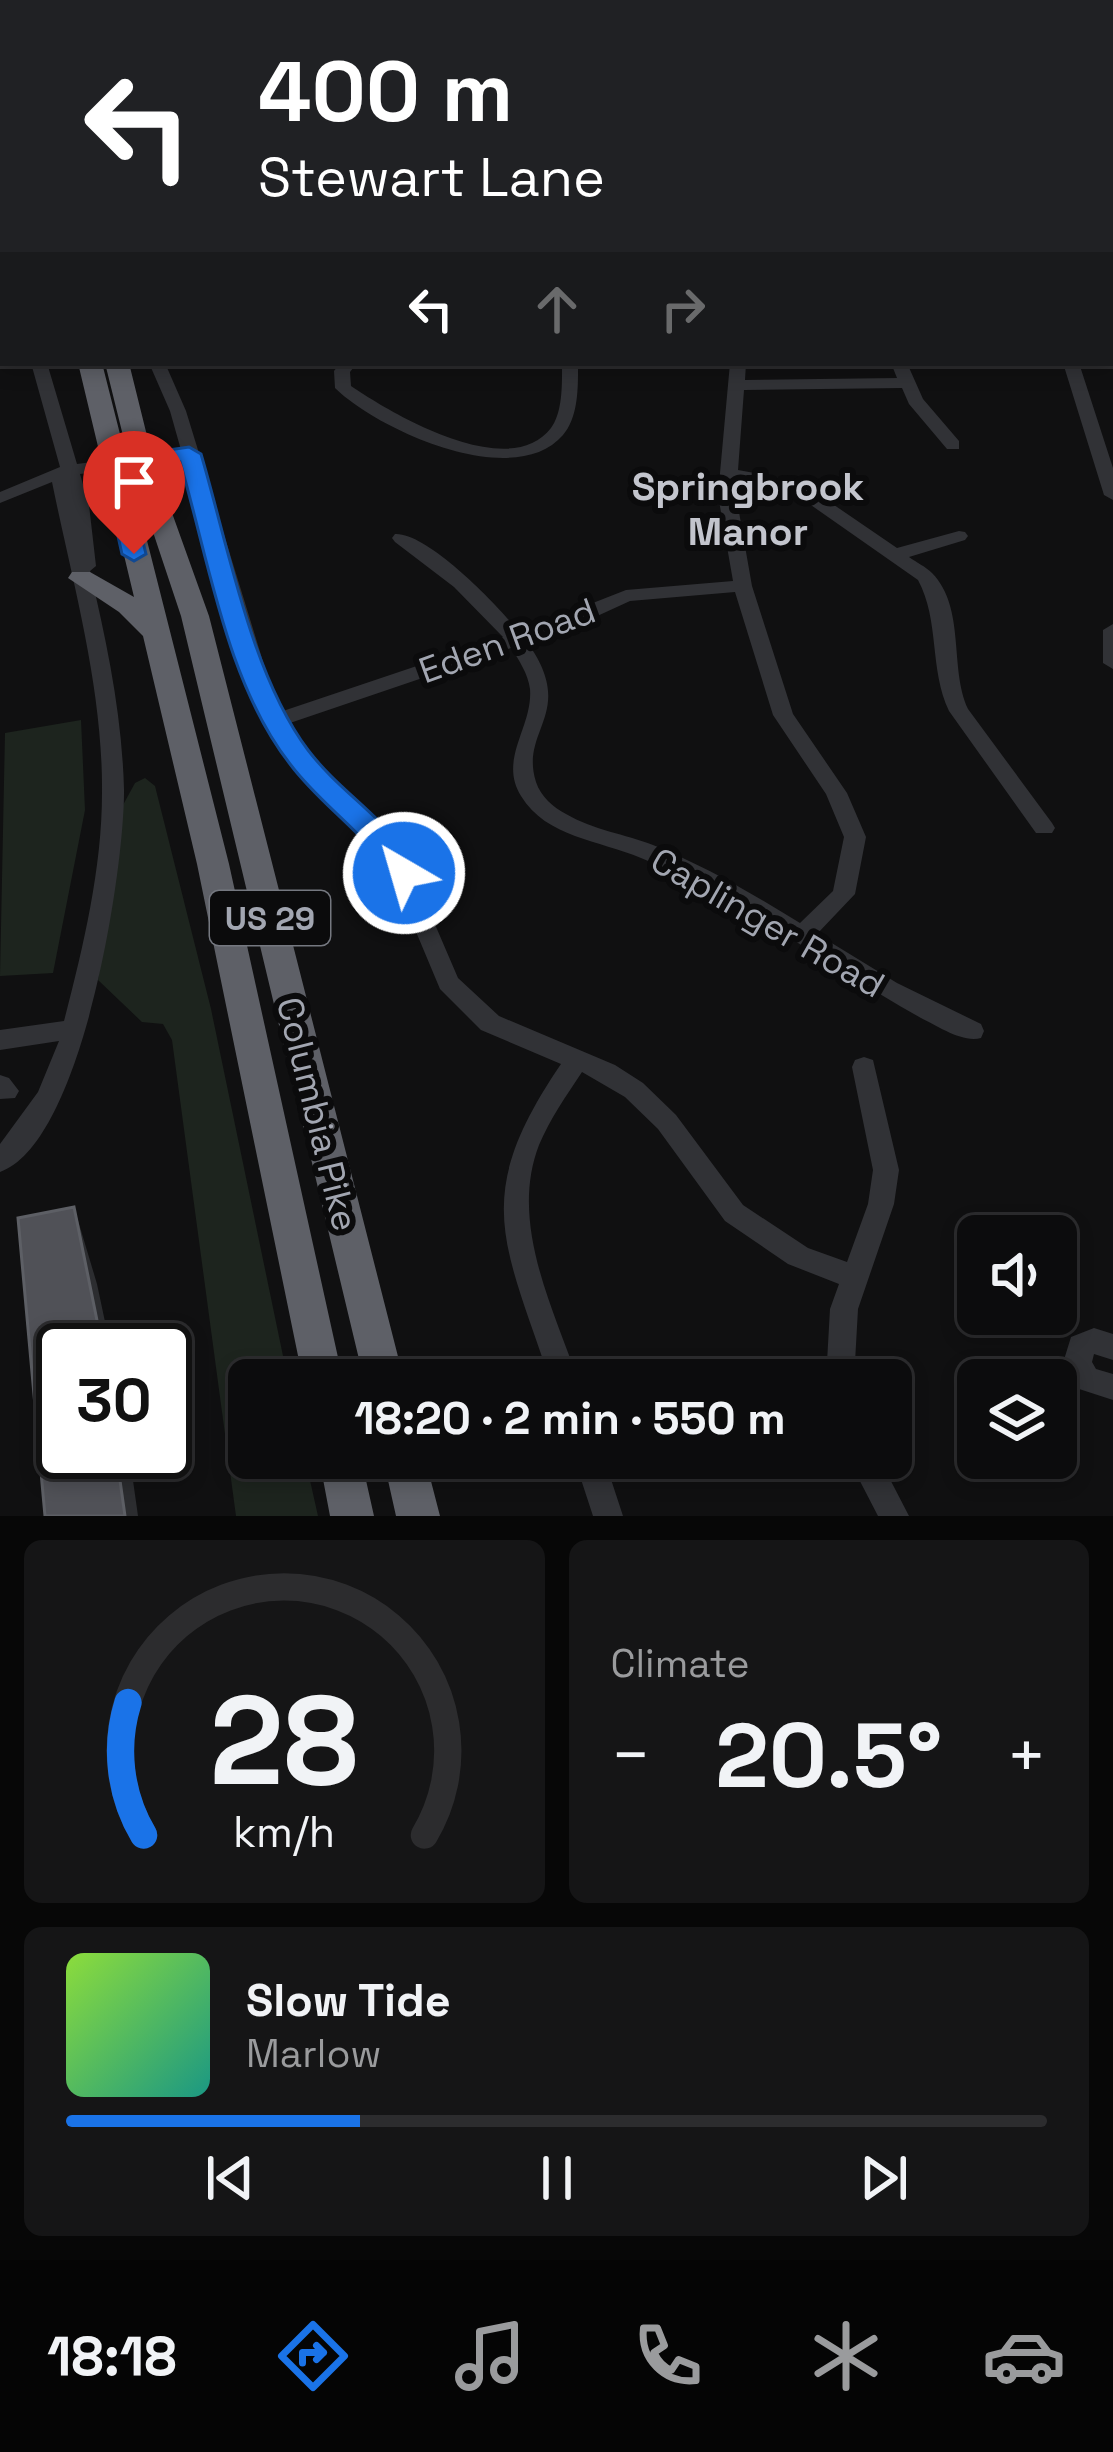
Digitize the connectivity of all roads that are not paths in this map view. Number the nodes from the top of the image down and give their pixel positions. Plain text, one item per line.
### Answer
1 (40, 366) edge
2 (91, 366) edge
3 (117, 366) edge
4 (158, 366) edge
5 (346, 366) edge
6 (569, 366) edge
7 (737, 366) edge
8 (900, 366) edge
9 (1072, 366) edge
10 (905, 383) junction
11 (740, 385) junction
12 (953, 445) dead end
13 (189, 454) junction
14 (127, 462) junction
15 (731, 474) junction
16 (67, 476) junction
17 (1113, 495) edge
18 (0, 498) edge
19 (959, 536) dead end
20 (400, 538) dead end
21 (898, 554) junction
22 (88, 581) junction
23 (743, 586) junction
24 (185, 587) junction
25 (143, 592) junction
26 (1113, 630) edge
27 (155, 632) junction
28 (513, 641) junction
29 (1113, 663) edge
30 (276, 721) junction
31 (1044, 828) dead end
32 (802, 935) junction
33 (76, 1029) junction
34 (972, 1031) dead end
35 (0, 1040) edge
36 (576, 1061) junction
37 (864, 1067) dead end
38 (0, 1161) edge
39 (853, 1277) junction
40 (1113, 1347) edge
41 (319, 1359) edge
42 (380, 1359) edge
43 (557, 1359) edge
44 (839, 1359) edge
45 (1113, 1387) edge
46 (344, 1479) edge
47 (409, 1479) edge
48 (596, 1479) edge
49 (874, 1479) edge
50 (352, 1516) edge
51 (418, 1516) edge
52 (608, 1516) edge
53 (893, 1516) edge

1 - 16 street
2 - 14 highway, Columbia Pike / US 29
3 - 14 highway, Columbia Pike / US 29
4 - 13 street
5 - 6 street
7 - 11 street
8 - 10 street
9 - 17 street
10 - 11 street
10 - 12 street
11 - 15 street
13 - 14 street
13 - 30 street
14 - 16 street
14 - 24 highway, Columbia Pike / US 29
14 - 25 highway, Columbia Pike / US 29
15 - 21 street
15 - 23 street
16 - 18 street
16 - 22 street
19 - 21 street
20 - 28 street, Caplinger Road
21 - 31 street
22 - 25 highway
22 - 27 highway
22 - 33 street
23 - 28 street, Eden Road
23 - 32 street
24 - 25 highway
24 - 42 highway, Columbia Pike / US 29
25 - 27 highway, Columbia Pike / US 29
26 - 29 street
27 - 41 highway, Columbia Pike / US 29
28 - 30 street, Eden Road
28 - 32 street, Caplinger Road
30 - 36 street
32 - 34 street, Caplinger Road
33 - 35 street
33 - 38 street
36 - 39 street
36 - 43 street
37 - 39 street
39 - 44 street
40 - 45 street
46 - 50 highway
47 - 51 highway
48 - 52 street
49 - 53 street

